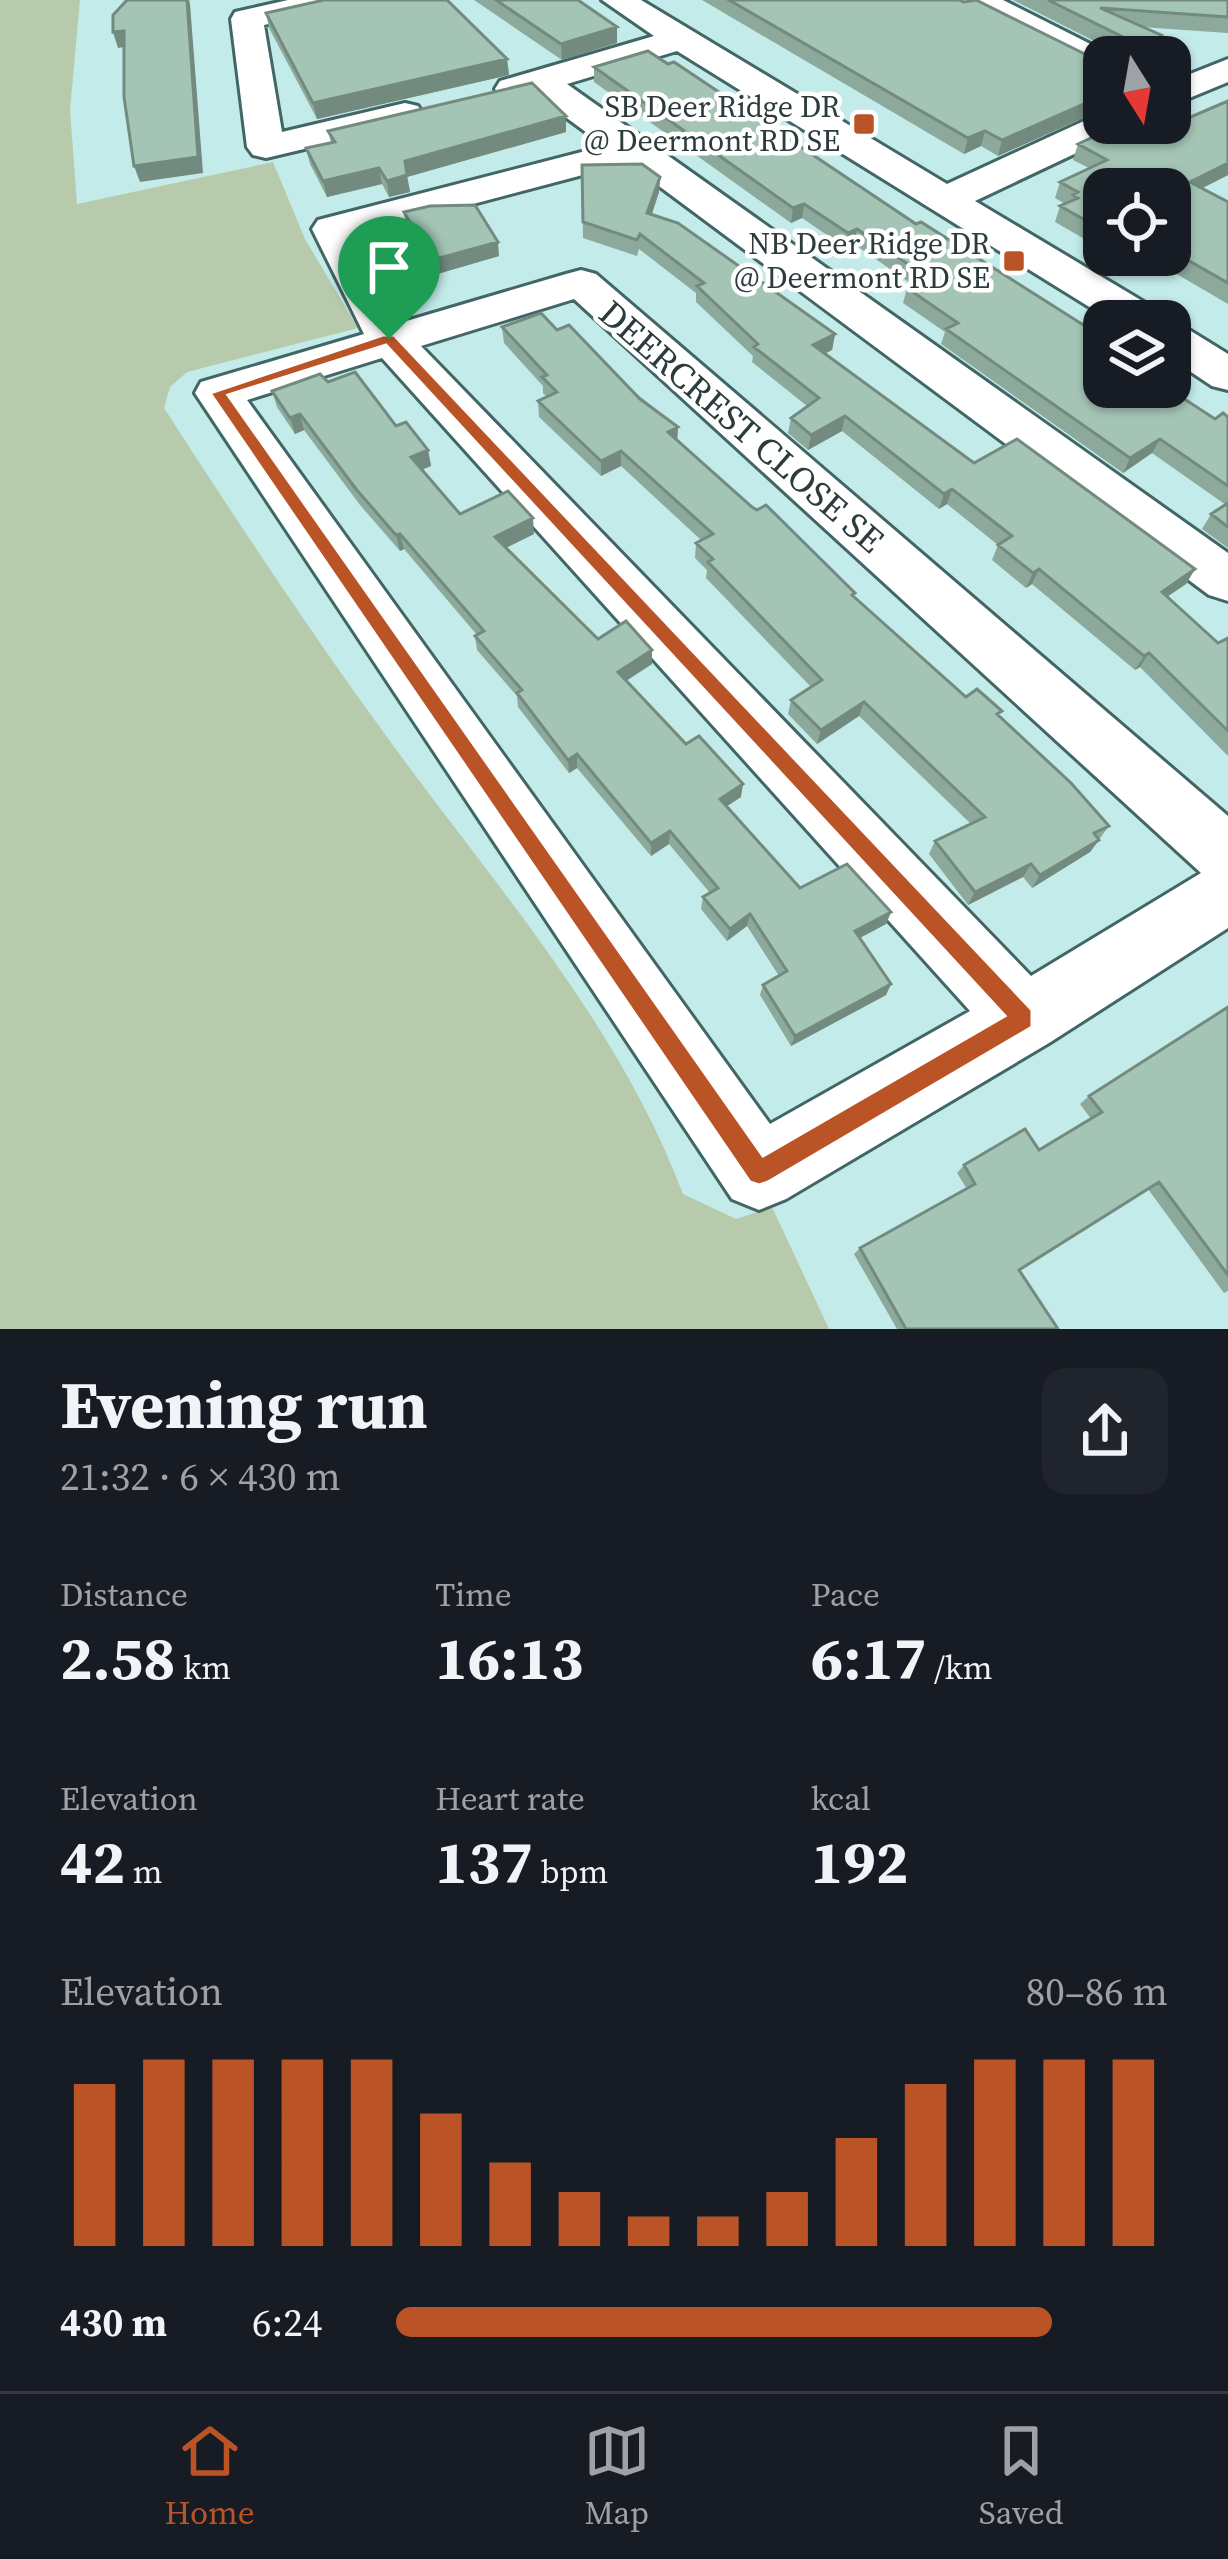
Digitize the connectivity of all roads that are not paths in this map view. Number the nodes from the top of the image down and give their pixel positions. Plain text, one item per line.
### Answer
1 (332, 0) edge
2 (618, 0) edge
3 (978, 0) edge
4 (681, 38) junction
5 (1083, 53) edge
6 (1228, 69) edge
7 (541, 82) junction
8 (1191, 86) edge
9 (1083, 136) edge
10 (634, 150) junction
11 (947, 199) junction
12 (1109, 300) edge
13 (389, 339) junction
14 (1191, 351) edge
15 (1228, 374) edge
16 (1228, 581) edge
17 (1228, 856) edge
18 (1228, 892) edge
19 (1024, 1018) junction

1 - 7 street
2 - 4 street
3 - 5 street
4 - 7 street
4 - 11 street
6 - 8 street
7 - 10 street
9 - 11 street
10 - 13 street
10 - 16 street
11 - 12 street
13 - 17 street, DEERCREST CLOSE SE
13 - 19 street
13 - 19 street, DEERCREST CLOSE SE
14 - 15 street
18 - 19 street, DEERCREST CLOSE SE

